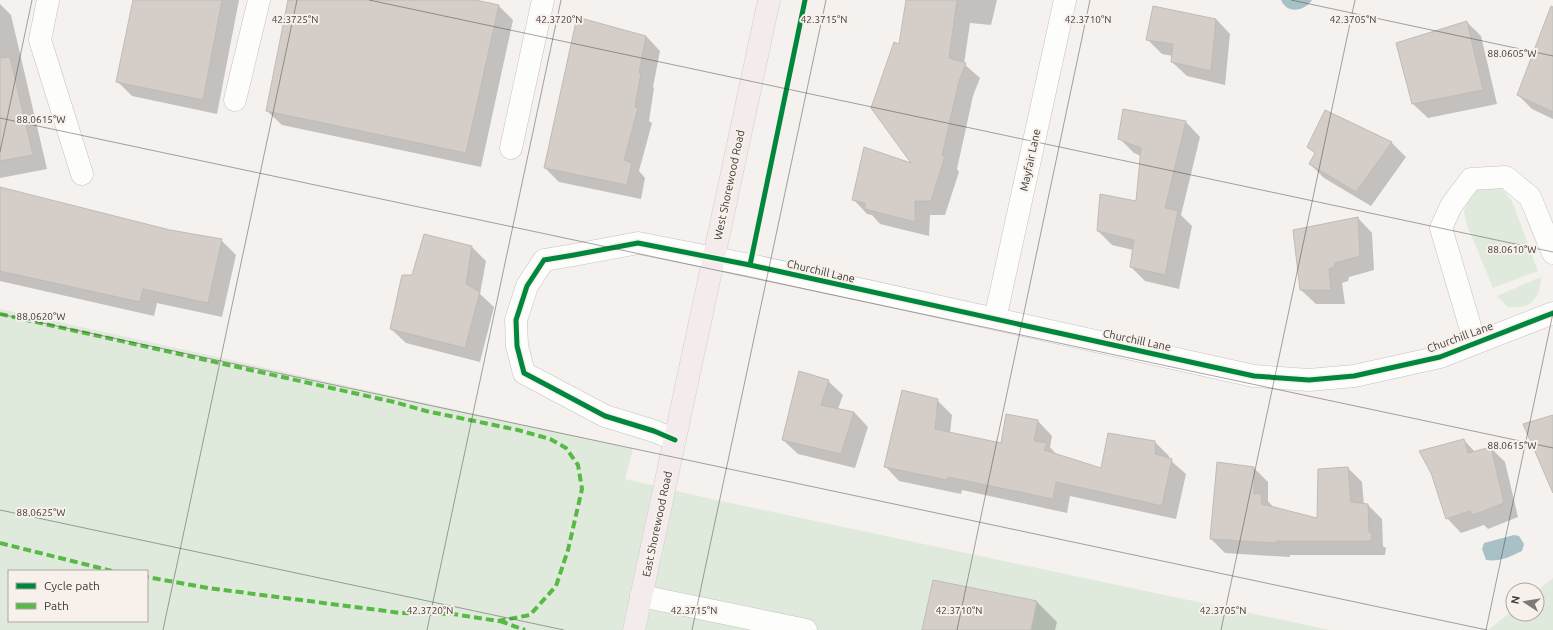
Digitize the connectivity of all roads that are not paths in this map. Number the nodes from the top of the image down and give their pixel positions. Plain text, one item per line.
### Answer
1 (48, 0) edge
2 (258, 0) edge
3 (543, 0) edge
4 (1065, 0) edge
5 (766, 1) edge
6 (235, 100) dead end
7 (511, 148) dead end
8 (82, 174) dead end
9 (1553, 253) edge
10 (714, 258) junction
11 (1553, 313) edge
12 (995, 319) junction
13 (1475, 343) junction
14 (679, 418) joint
15 (675, 440) junction
16 (641, 596) junction
17 (634, 630) edge
18 (806, 630) edge

1 - 8 street
2 - 6 street
3 - 7 street
4 - 12 street, Mayfair Lane
5 - 10 main road, West Shorewood Road
9 - 13 street
10 - 12 street, Churchill Lane
10 - 14 main road, West Shorewood Road
10 - 15 street, Churchill Lane
11 - 13 street, Churchill Lane
12 - 13 street, Churchill Lane
14 - 15 main road, East Shorewood Road
15 - 16 main road, East Shorewood Road
16 - 17 main road, East Shorewood Road
16 - 18 street

